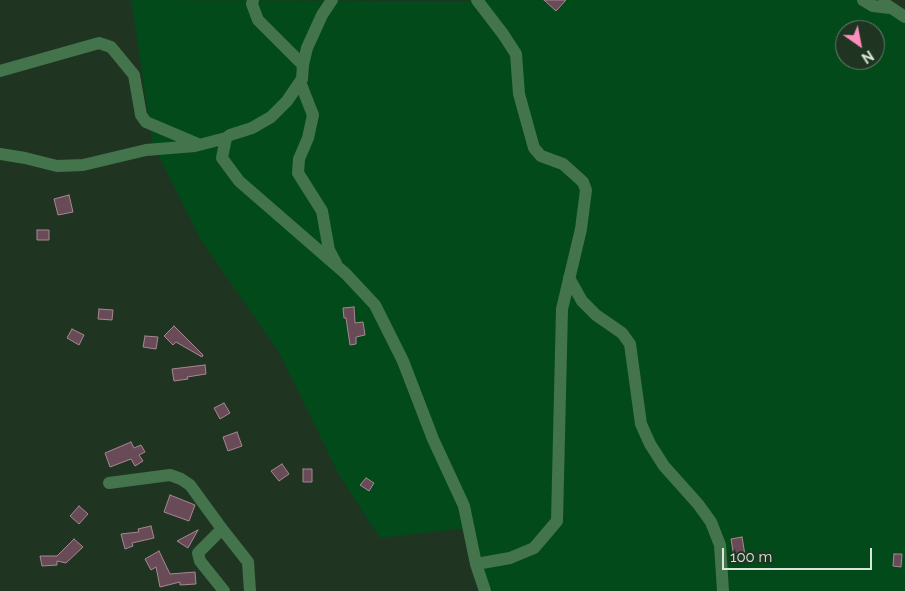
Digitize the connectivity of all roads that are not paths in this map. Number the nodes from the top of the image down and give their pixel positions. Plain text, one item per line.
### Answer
1 (252, 0) edge
2 (332, 0) edge
3 (477, 0) edge
4 (863, 0) edge
5 (886, 4) edge
6 (905, 17) edge
7 (303, 65) junction
8 (0, 71) edge
9 (300, 82) junction
10 (226, 138) junction
11 (200, 144) junction
12 (0, 154) edge
13 (337, 267) junction
14 (569, 278) junction
15 (109, 482) dead end
16 (222, 529) junction
17 (476, 564) junction
18 (224, 591) edge
19 (250, 591) edge
20 (485, 591) edge
21 (723, 591) edge

1 - 7 street
2 - 7 street
3 - 14 street
4 - 5 street
5 - 6 street
7 - 9 street
8 - 11 street
9 - 10 street
9 - 13 street
10 - 11 street
10 - 13 street
11 - 12 street
13 - 17 street
14 - 17 street
14 - 21 street
15 - 16 street
16 - 18 street
16 - 19 street
17 - 20 street

